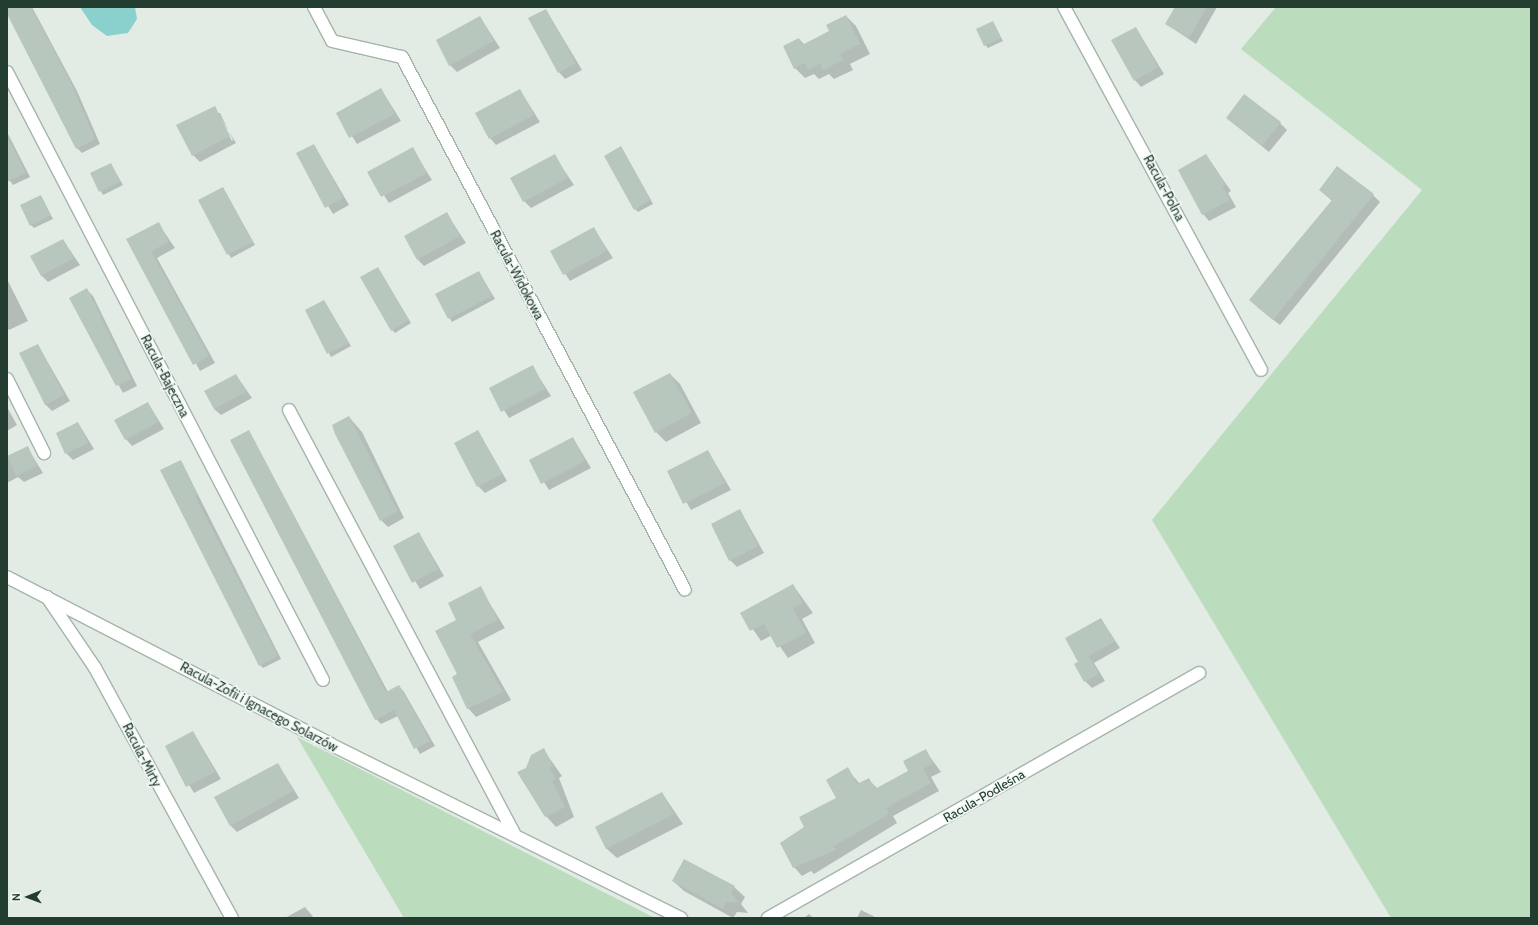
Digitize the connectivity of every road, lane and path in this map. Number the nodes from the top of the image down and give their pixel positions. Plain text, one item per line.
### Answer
1 (314, 7) edge
2 (1064, 7) edge
3 (7, 72) edge
4 (1261, 370) dead end
5 (7, 379) edge
6 (289, 410) dead end
7 (44, 453) dead end
8 (7, 576) edge
9 (685, 590) dead end
10 (47, 596) junction
11 (1200, 673) dead end
12 (322, 680) dead end
13 (513, 832) junction
14 (232, 918) edge
15 (681, 918) edge
16 (768, 918) edge

1 - 9 street, Racula-Widokowa
2 - 4 street, Racula-Polna
3 - 12 street, Racula-Bajeczna
5 - 7 street
6 - 13 street
8 - 10 street, Racula-Zofii i Ignacego Solarzów
10 - 13 street, Racula-Zofii i Ignacego Solarzów
10 - 14 street, Racula-Mirty
11 - 16 street, Racula-Podleśna
13 - 15 street, Racula-Zofii i Ignacego Solarzów

